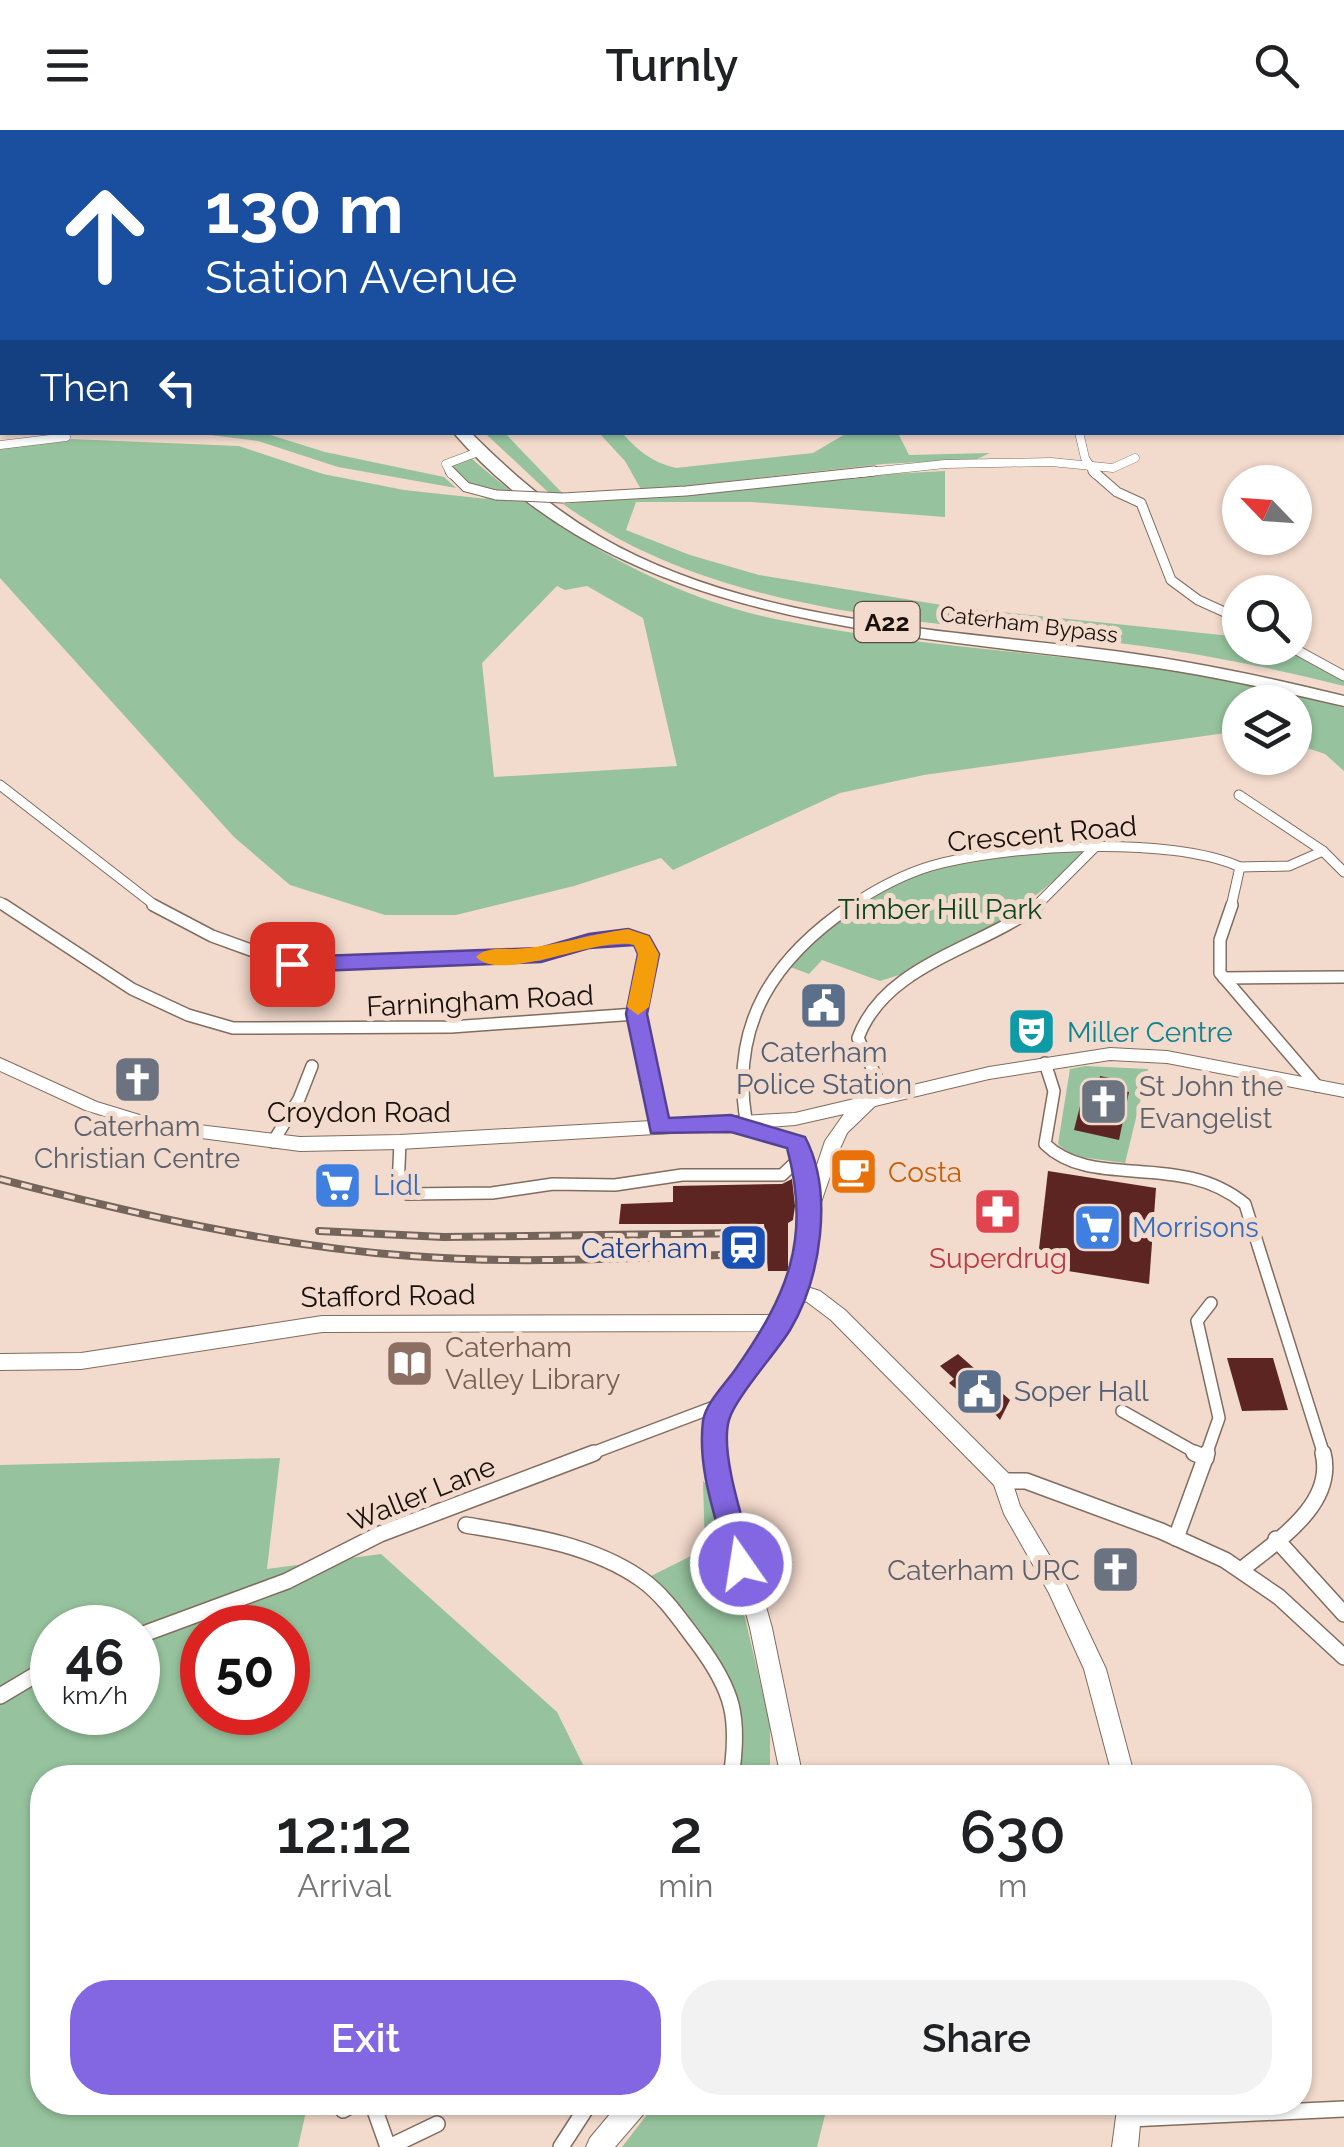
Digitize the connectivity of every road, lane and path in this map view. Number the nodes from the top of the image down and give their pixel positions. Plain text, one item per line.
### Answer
1 (463, 435) edge
2 (479, 435) edge
3 (1079, 435) edge
4 (66, 437) dead end
5 (0, 446) edge
6 (478, 452) junction
7 (1134, 458) dead end
8 (1084, 464) junction
9 (1118, 466) junction
10 (1134, 475) dead end
11 (1222, 610) edge
12 (1312, 658) edge
13 (1344, 676) edge
14 (1344, 690) edge
15 (1344, 701) edge
16 (0, 785) edge
17 (1239, 795) dead end
18 (1094, 848) junction
19 (1323, 852) junction
20 (1240, 867) junction
21 (1344, 872) edge
22 (0, 902) edge
23 (1344, 977) edge
24 (1224, 978) junction
25 (636, 1014) junction
26 (1045, 1063) junction
27 (0, 1064) edge
28 (312, 1066) dead end
29 (1317, 1086) junction
30 (1344, 1091) edge
31 (878, 1098) junction
32 (804, 1116) junction
33 (739, 1122) junction
34 (659, 1127) junction
35 (833, 1138) junction
36 (273, 1142) junction
37 (400, 1142) junction
38 (798, 1146) junction
39 (808, 1214) junction
40 (794, 1291) junction
41 (1212, 1303) dead end
42 (781, 1323) junction
43 (0, 1362) edge
44 (726, 1403) junction
45 (1122, 1410) dead end
46 (1206, 1458) junction
47 (1003, 1482) junction
48 (466, 1525) dead end
49 (1176, 1538) junction
50 (1276, 1539) junction
51 (1241, 1570) junction
52 (1344, 1614) edge
53 (160, 1628) edge
54 (1344, 1657) edge
55 (30, 1679) edge
56 (0, 1696) edge
57 (733, 1765) edge
58 (789, 1765) edge
59 (1121, 1765) edge
60 (1312, 2108) edge
61 (1344, 2108) edge
62 (377, 2115) edge
63 (582, 2115) edge
64 (626, 2115) edge
65 (1128, 2115) edge
66 (436, 2124) dead end
67 (388, 2147) edge
68 (561, 2147) edge
69 (599, 2147) edge
70 (1124, 2147) edge

1 - 6 highway, Caterham Bypass / A22
2 - 14 highway, Caterham Bypass / A22
3 - 8 street
4 - 5 street
6 - 8 street, bridge
6 - 15 highway, Caterham Bypass / A22
7 - 9 street
8 - 9 street
8 - 11 street
9 - 10 street
12 - 13 street
16 - 25 street
17 - 19 street
18 - 20 street, Crescent Road
18 - 31 street
18 - 33 street, Crescent Road
19 - 20 street
19 - 21 street
20 - 24 street
22 - 25 street, Farningham Road
23 - 24 street
24 - 29 street
25 - 34 street
26 - 29 main road, Croydon Road
26 - 31 main road, Croydon Road
26 - 50 street
27 - 36 main road, Croydon Road
28 - 36 street
29 - 30 main road, Croydon Road
31 - 32 main road, Croydon Road
31 - 35 main road
32 - 33 main road, Croydon Road
32 - 35 main road
32 - 38 main road
33 - 34 main road, Croydon Road
33 - 38 main road, Croydon Road
34 - 37 main road, Croydon Road
35 - 38 main road
35 - 39 main road
36 - 37 main road, Croydon Road
37 - 38 street
38 - 39 main road
39 - 40 main road
40 - 42 main road
40 - 47 main road
41 - 46 street
42 - 43 main road, Stafford Road
42 - 44 main road
44 - 53 street, Waller Lane
44 - 58 main road
45 - 46 street
46 - 49 street
47 - 49 street
47 - 59 main road
48 - 57 street
49 - 51 street
50 - 51 street
50 - 52 street
51 - 54 street
55 - 56 street
60 - 61 street
62 - 67 street
63 - 68 street
64 - 69 main road
65 - 70 main road
66 - 67 street

